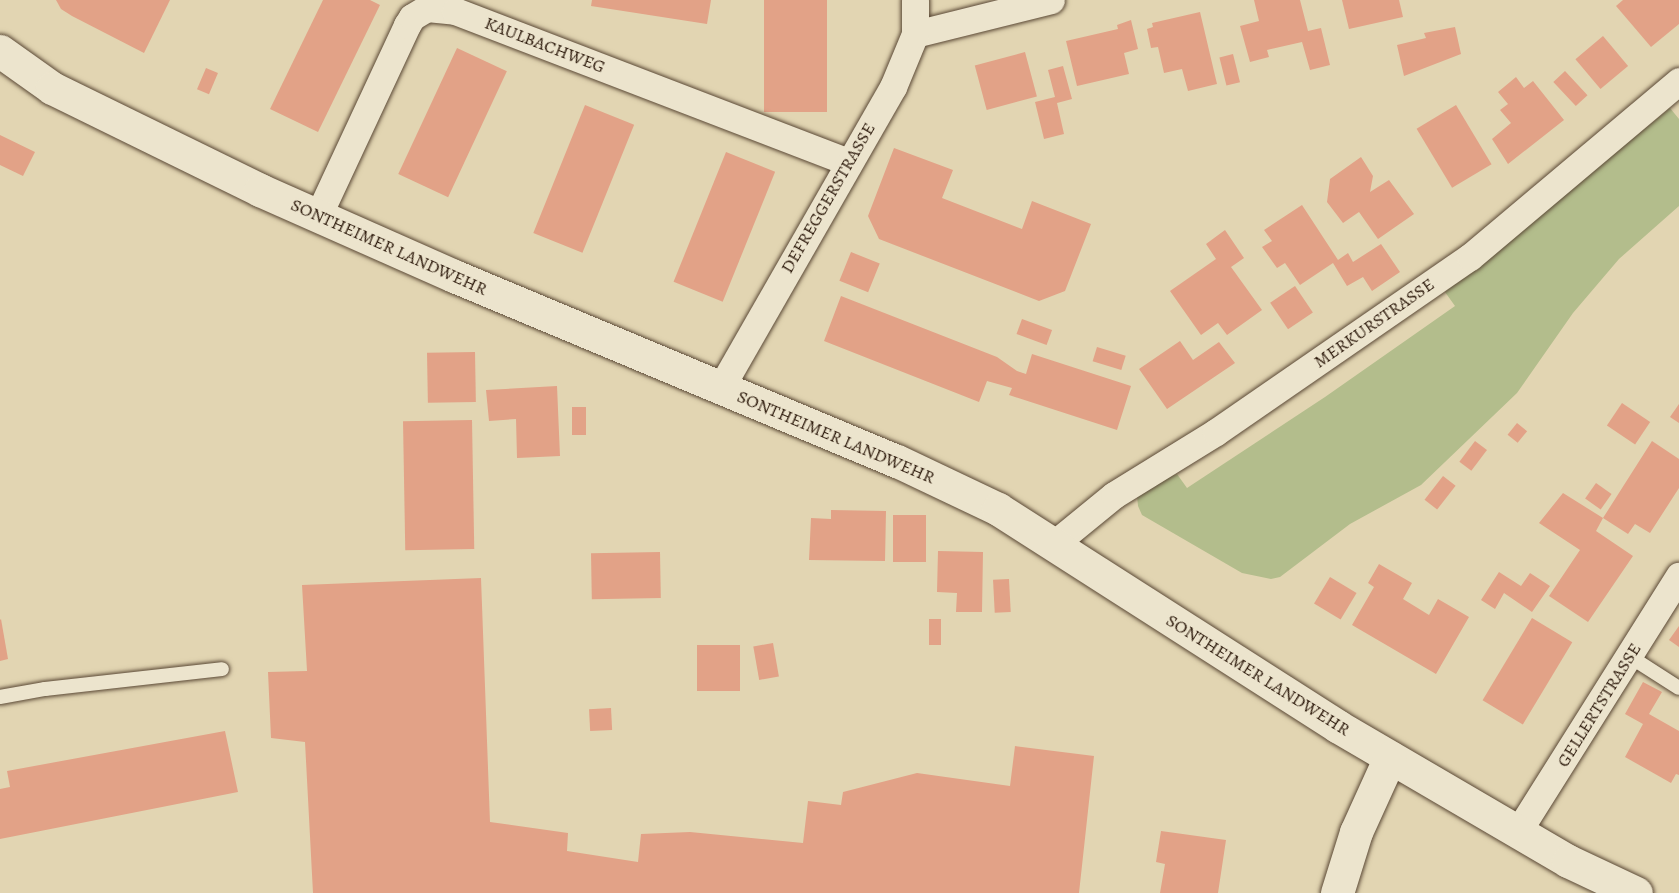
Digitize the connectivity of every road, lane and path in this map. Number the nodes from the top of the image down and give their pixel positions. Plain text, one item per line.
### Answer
1 (915, 0) edge
2 (1051, 0) edge
3 (915, 34) junction
4 (0, 51) edge
5 (1679, 81) edge
6 (849, 162) junction
7 (318, 216) junction
8 (720, 389) junction
9 (1054, 544) junction
10 (1679, 576) edge
11 (1629, 656) junction
12 (222, 669) dead end
13 (1679, 688) edge
14 (0, 697) edge
15 (1390, 757) junction
16 (1517, 833) junction
17 (1337, 893) edge
18 (1636, 893) edge

1 - 3 street, DEFREGGERSTRASSE
2 - 3 street
3 - 6 street, DEFREGGERSTRASSE
4 - 7 street, SONTHEIMER LANDWEHR
5 - 9 street, MERKURSTRASSE
6 - 7 street, KAULBACHWEG
6 - 8 street, DEFREGGERSTRASSE
7 - 8 street, SONTHEIMER LANDWEHR
8 - 9 street, SONTHEIMER LANDWEHR
9 - 15 street, SONTHEIMER LANDWEHR
10 - 11 street, GELLERTSTRASSE
11 - 13 lane
11 - 16 street, GELLERTSTRASSE
12 - 14 lane
15 - 16 street, SONTHEIMER LANDWEHR
15 - 17 street
16 - 18 street, SONTHEIMER LANDWEHR

